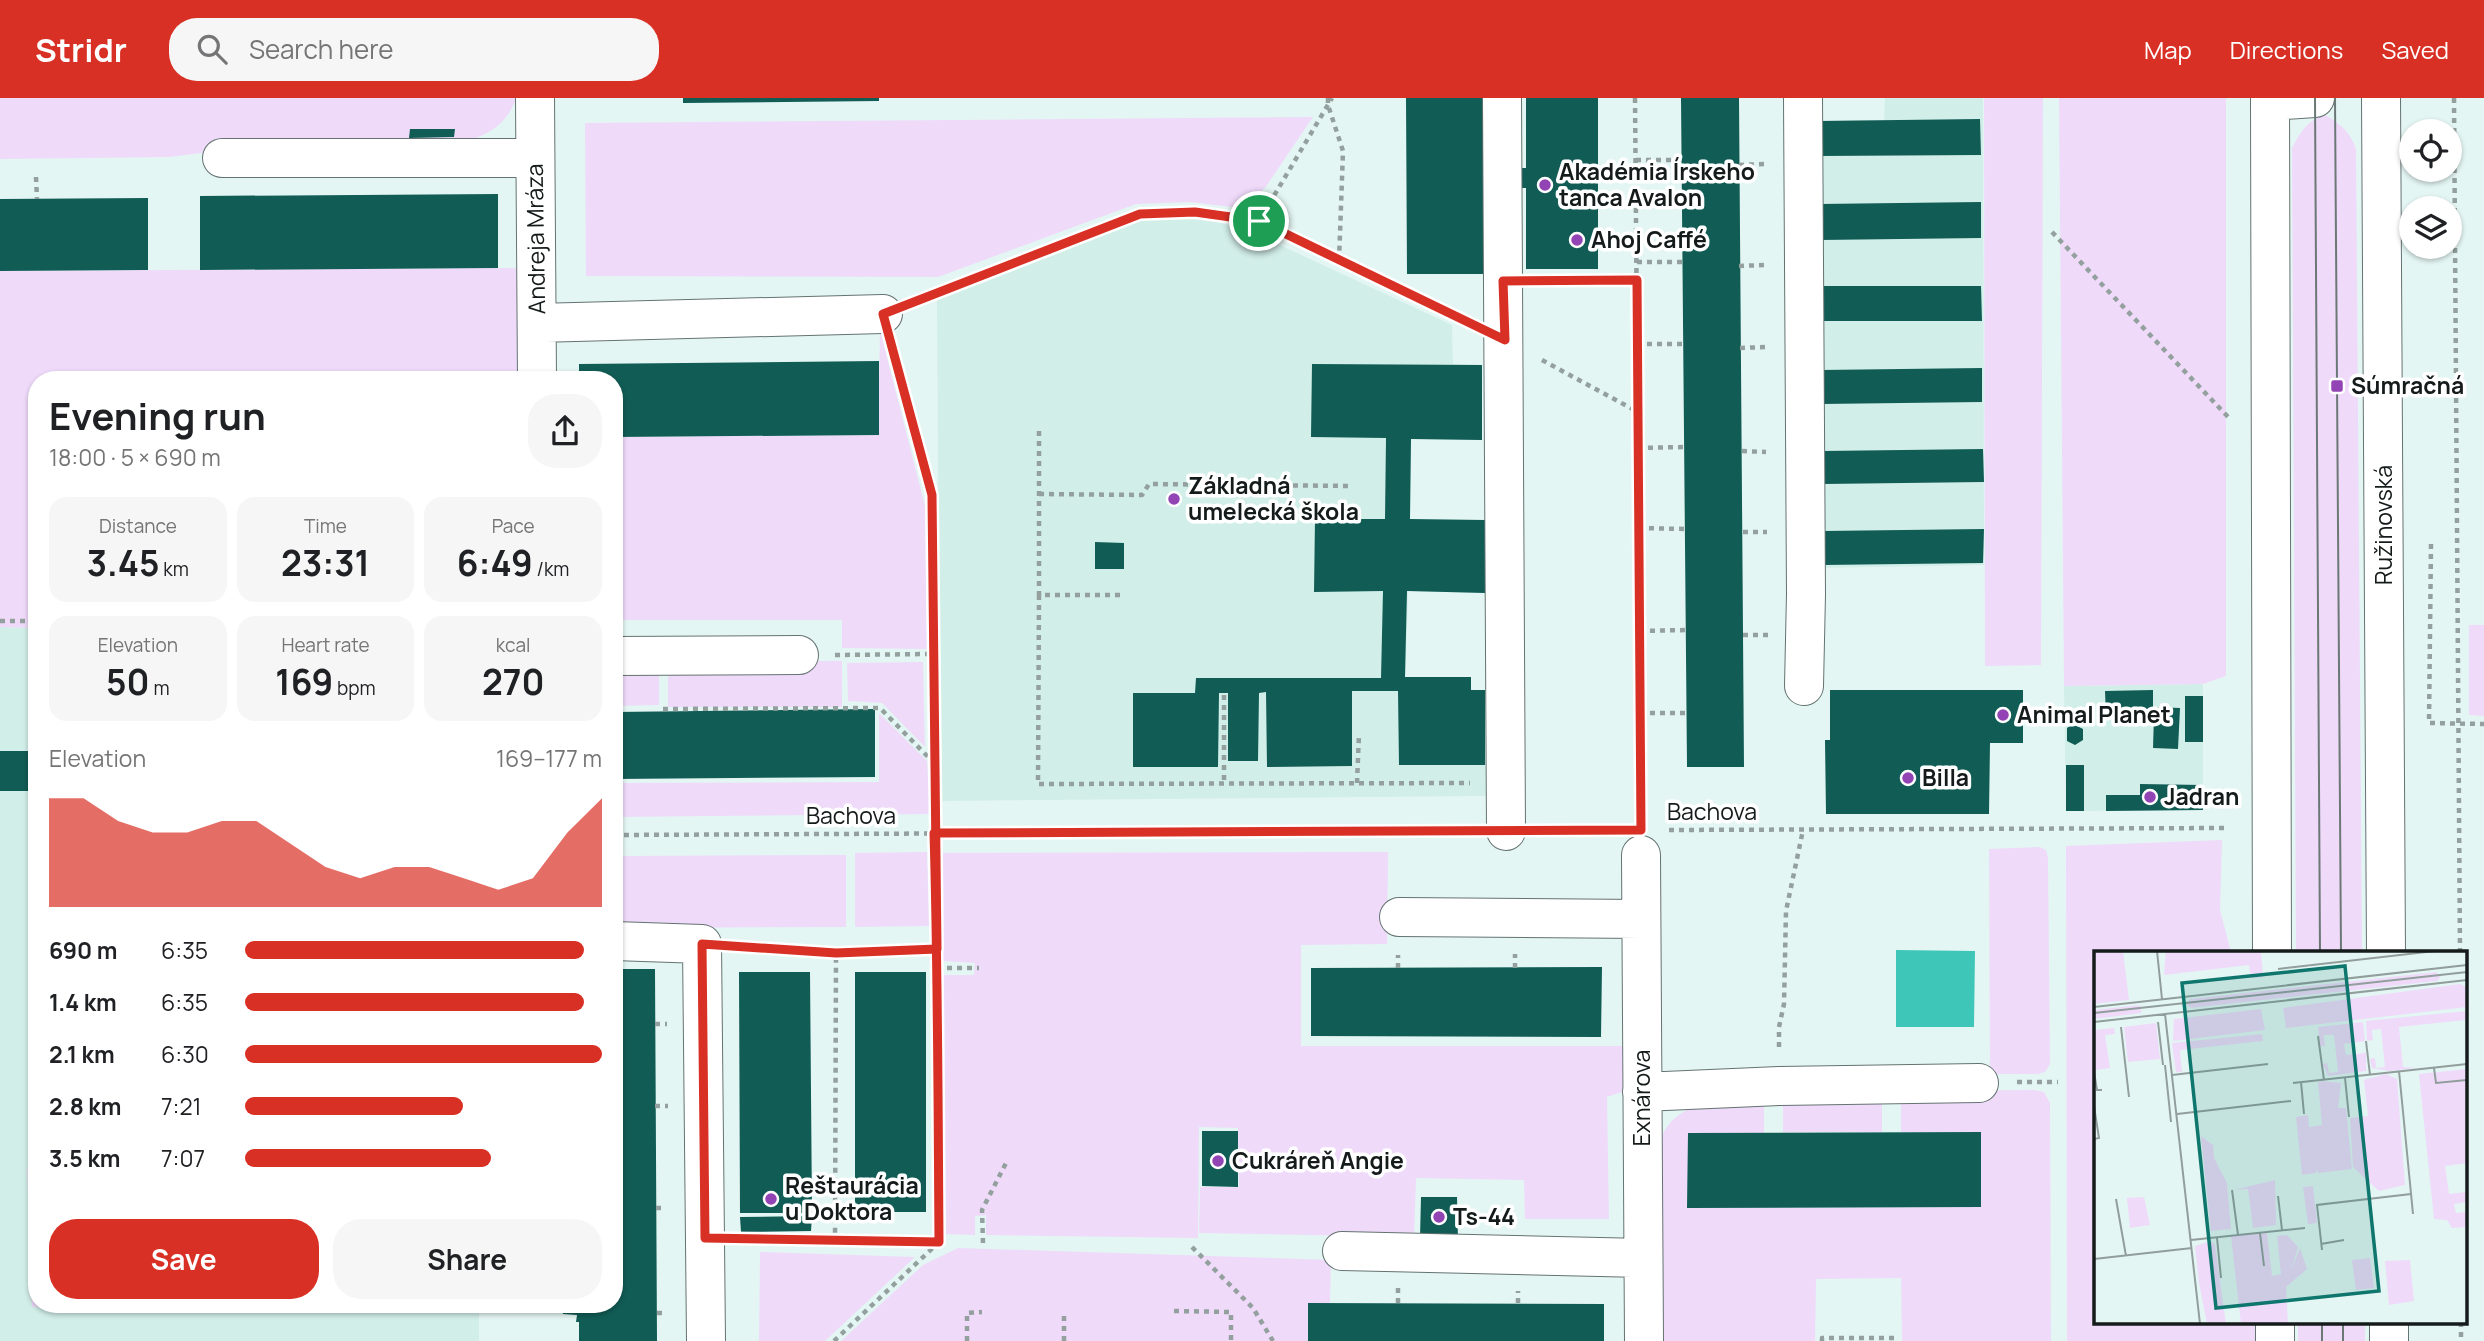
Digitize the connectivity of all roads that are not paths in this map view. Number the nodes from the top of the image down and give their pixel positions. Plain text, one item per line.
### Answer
1 (535, 98) edge
2 (1502, 98) edge
3 (1803, 98) edge
4 (2315, 98) edge
5 (2381, 98) edge
6 (2270, 100) edge
7 (222, 158) dead end
8 (535, 158) junction
9 (883, 314) road end
10 (537, 323) junction
11 (537, 371) edge
12 (799, 655) road end
13 (623, 656) edge
14 (1804, 686) dead end
15 (1506, 831) road end
16 (1641, 836) road end
17 (1399, 917) dead end
18 (1641, 919) junction
19 (623, 941) edge
20 (2272, 951) edge
21 (2386, 951) edge
22 (1979, 1083) dead end
23 (1642, 1092) junction
24 (1342, 1251) dead end
25 (1643, 1258) junction
26 (706, 1341) edge
27 (1644, 1341) edge

1 - 8 street, Andreja Mráza
2 - 15 street
3 - 14 street
4 - 6 street
5 - 21 street, Ružinovská
6 - 20 street
7 - 8 street
8 - 10 street, Andreja Mráza
9 - 10 street
10 - 11 street, Andreja Mráza
12 - 13 street
16 - 18 street, Exnárova
17 - 18 street
18 - 23 street, Exnárova
19 - 26 street
22 - 23 street
23 - 25 street, Exnárova
24 - 25 street
25 - 27 street, Exnárova

